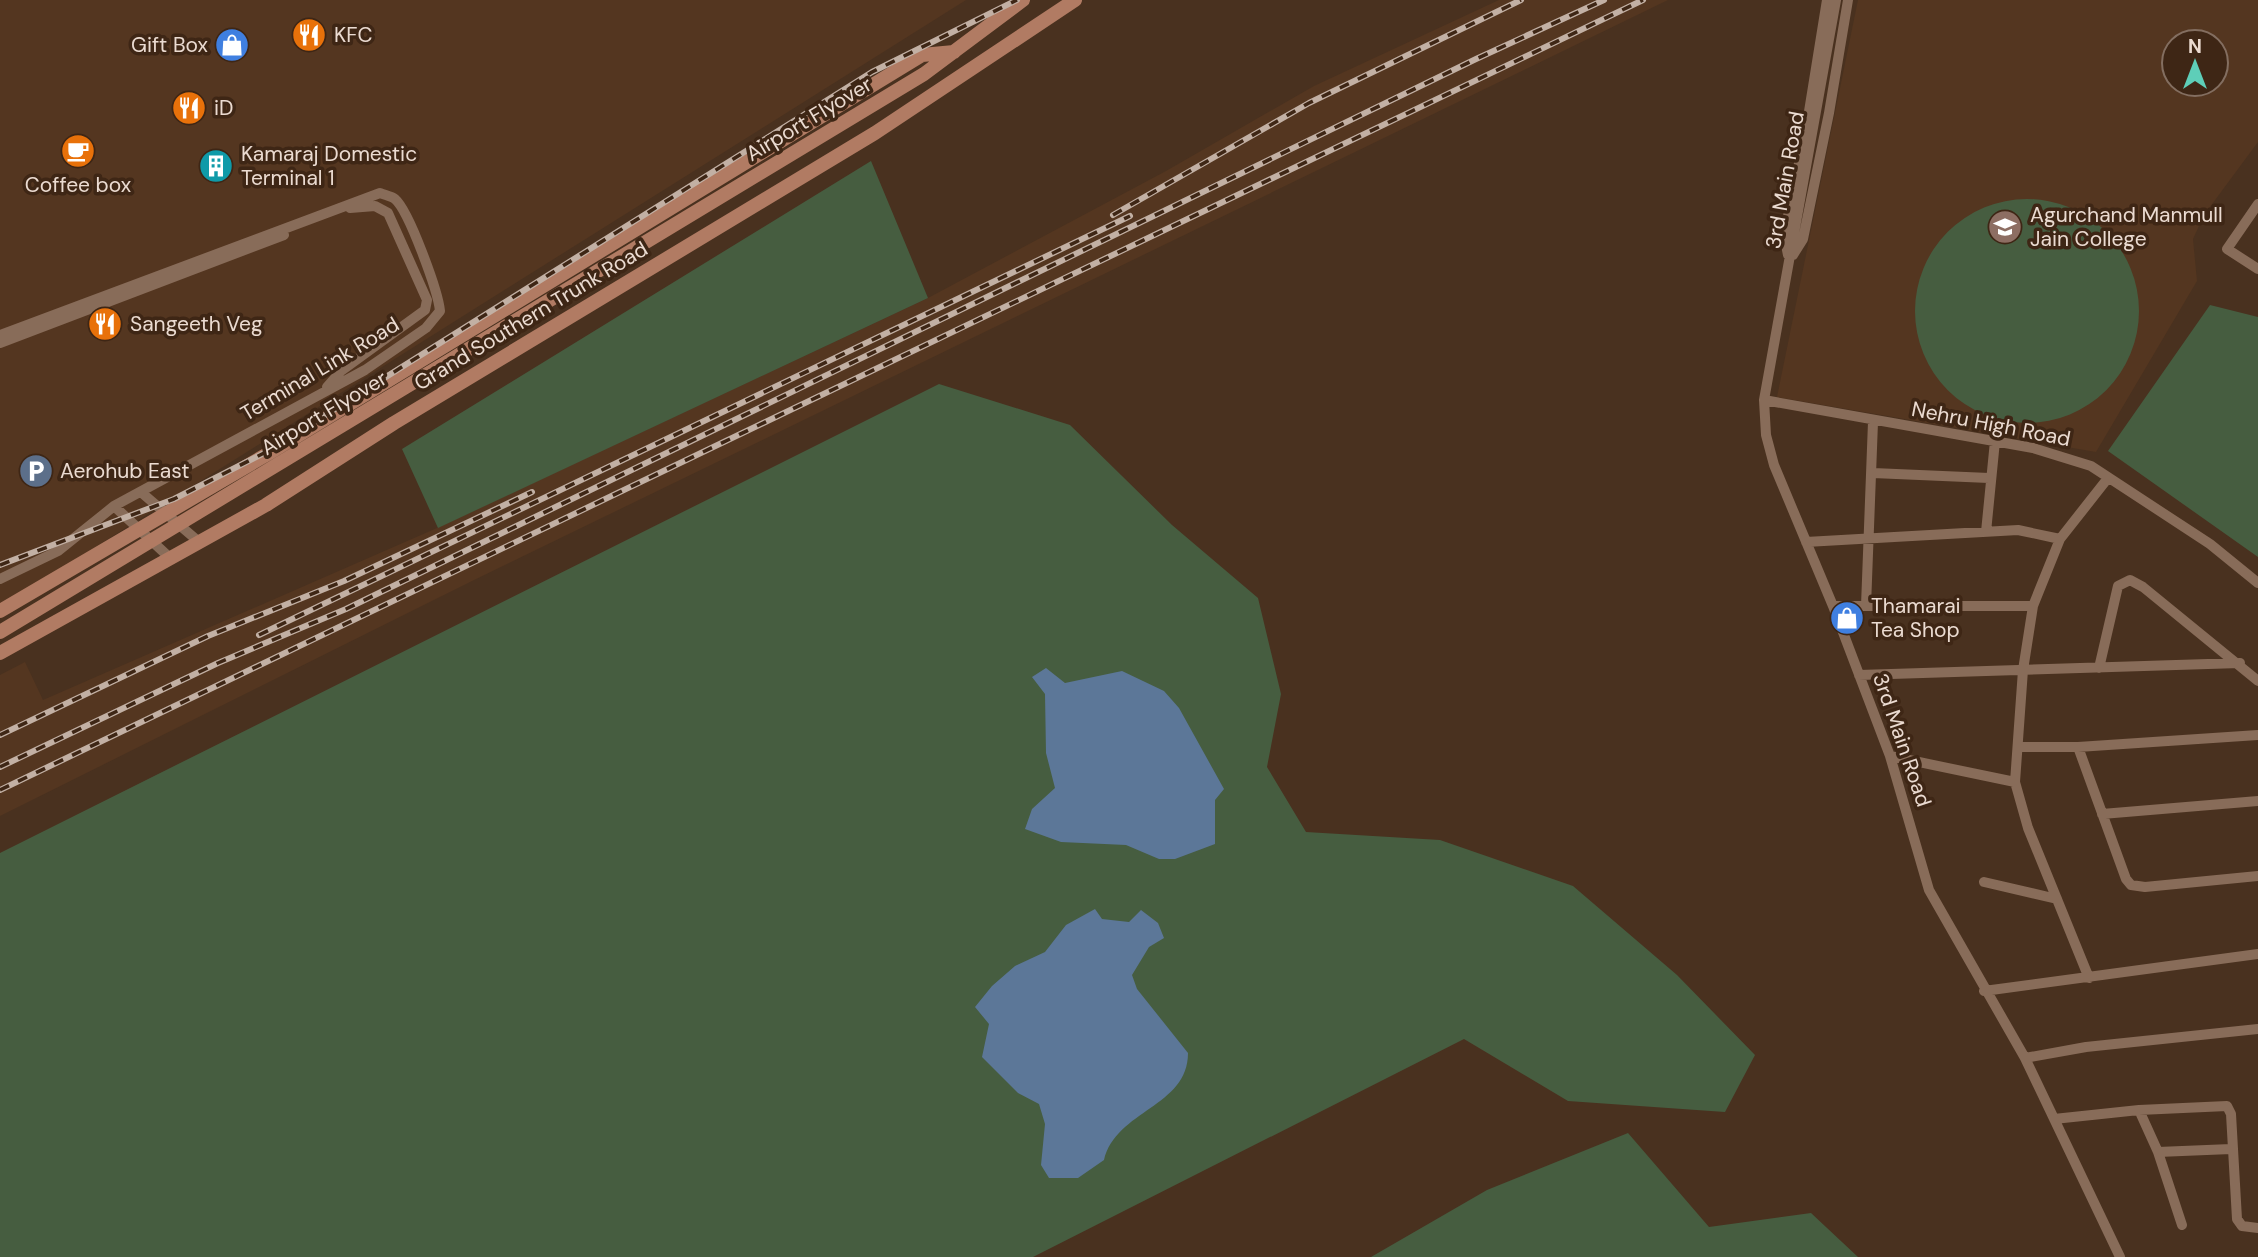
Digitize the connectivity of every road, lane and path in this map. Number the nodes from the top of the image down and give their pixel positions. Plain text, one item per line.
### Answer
1 (1023, 0) edge
2 (1074, 0) edge
3 (1827, 0) edge
4 (1836, 0) edge
5 (1848, 0) edge
6 (955, 52) junction
7 (2258, 204) edge
8 (1789, 261) junction
9 (2258, 269) edge
10 (0, 335) edge
11 (0, 343) edge
12 (323, 392) junction
13 (1764, 400) junction
14 (1873, 422) junction
15 (1995, 441) junction
16 (1873, 473) junction
17 (1989, 478) junction
18 (2108, 478) junction
19 (142, 494) junction
20 (114, 506) junction
21 (166, 515) junction
22 (139, 531) junction
23 (1986, 532) junction
24 (2060, 539) junction
25 (198, 541) junction
26 (1867, 541) junction
27 (1806, 542) junction
28 (169, 557) junction
29 (0, 579) edge
30 (2258, 583) edge
31 (1833, 606) junction
32 (1866, 606) junction
33 (2033, 606) junction
34 (0, 611) edge
35 (0, 632) edge
36 (0, 653) edge
37 (2240, 663) junction
38 (2099, 668) junction
39 (2023, 670) junction
40 (1859, 675) junction
41 (2258, 681) edge
42 (2258, 735) edge
43 (2019, 747) junction
44 (2078, 747) junction
45 (1890, 756) junction
46 (2015, 782) junction
47 (2258, 802) edge
48 (2102, 814) junction
49 (2258, 876) edge
50 (1984, 881) dead end
51 (2057, 899) junction
52 (2258, 954) edge
53 (2089, 978) junction
54 (1984, 991) junction
55 (2258, 1029) edge
56 (2025, 1058) junction
57 (2139, 1110) junction
58 (2054, 1119) junction
59 (2231, 1149) junction
60 (2158, 1152) junction
61 (2182, 1225) dead end
62 (2258, 1228) edge
63 (2120, 1257) edge

1 - 6 main road
2 - 25 main road, Grand Southern Trunk Road
3 - 8 street
4 - 8 street, 3rd Main Road
5 - 8 street
6 - 21 main road
6 - 35 main road, Airport Flyover
7 - 9 street
8 - 13 street, 3rd Main Road
10 - 12 street, Terminal Link Road
11 - 12 street
12 - 19 street, Terminal Link Road
13 - 14 street, Nehru High Road
13 - 27 street, 3rd Main Road
14 - 15 street, Nehru High Road
14 - 16 street
15 - 17 street
15 - 18 street, Nehru High Road
16 - 17 street
16 - 26 street
17 - 23 street
18 - 24 street
18 - 30 street, Nehru High Road
19 - 20 street, Terminal Link Road
19 - 21 street
20 - 22 street
20 - 29 street, Terminal Link Road
21 - 22 main road
21 - 25 street
22 - 28 street
22 - 34 main road
23 - 24 street
23 - 26 street
24 - 33 street
25 - 28 main road, Grand Southern Trunk Road
26 - 27 street
26 - 32 street
27 - 31 street, 3rd Main Road
28 - 36 main road, Grand Southern Trunk Road
31 - 32 street
31 - 40 street, 3rd Main Road
32 - 33 street
33 - 39 street
37 - 38 street
37 - 38 street
37 - 41 street
38 - 39 street
39 - 40 street
39 - 43 street
40 - 45 street, 3rd Main Road
42 - 44 street
43 - 44 street
43 - 46 street
44 - 48 street
45 - 46 street
45 - 54 street, 3rd Main Road
46 - 51 street
47 - 48 street
48 - 49 street
50 - 51 street
51 - 53 street
52 - 53 street
53 - 54 street
54 - 56 street, 3rd Main Road
55 - 56 street
56 - 58 street, 3rd Main Road
57 - 58 street
57 - 59 street
57 - 60 street
58 - 63 street, 3rd Main Road
59 - 60 street
59 - 62 street
60 - 61 street

